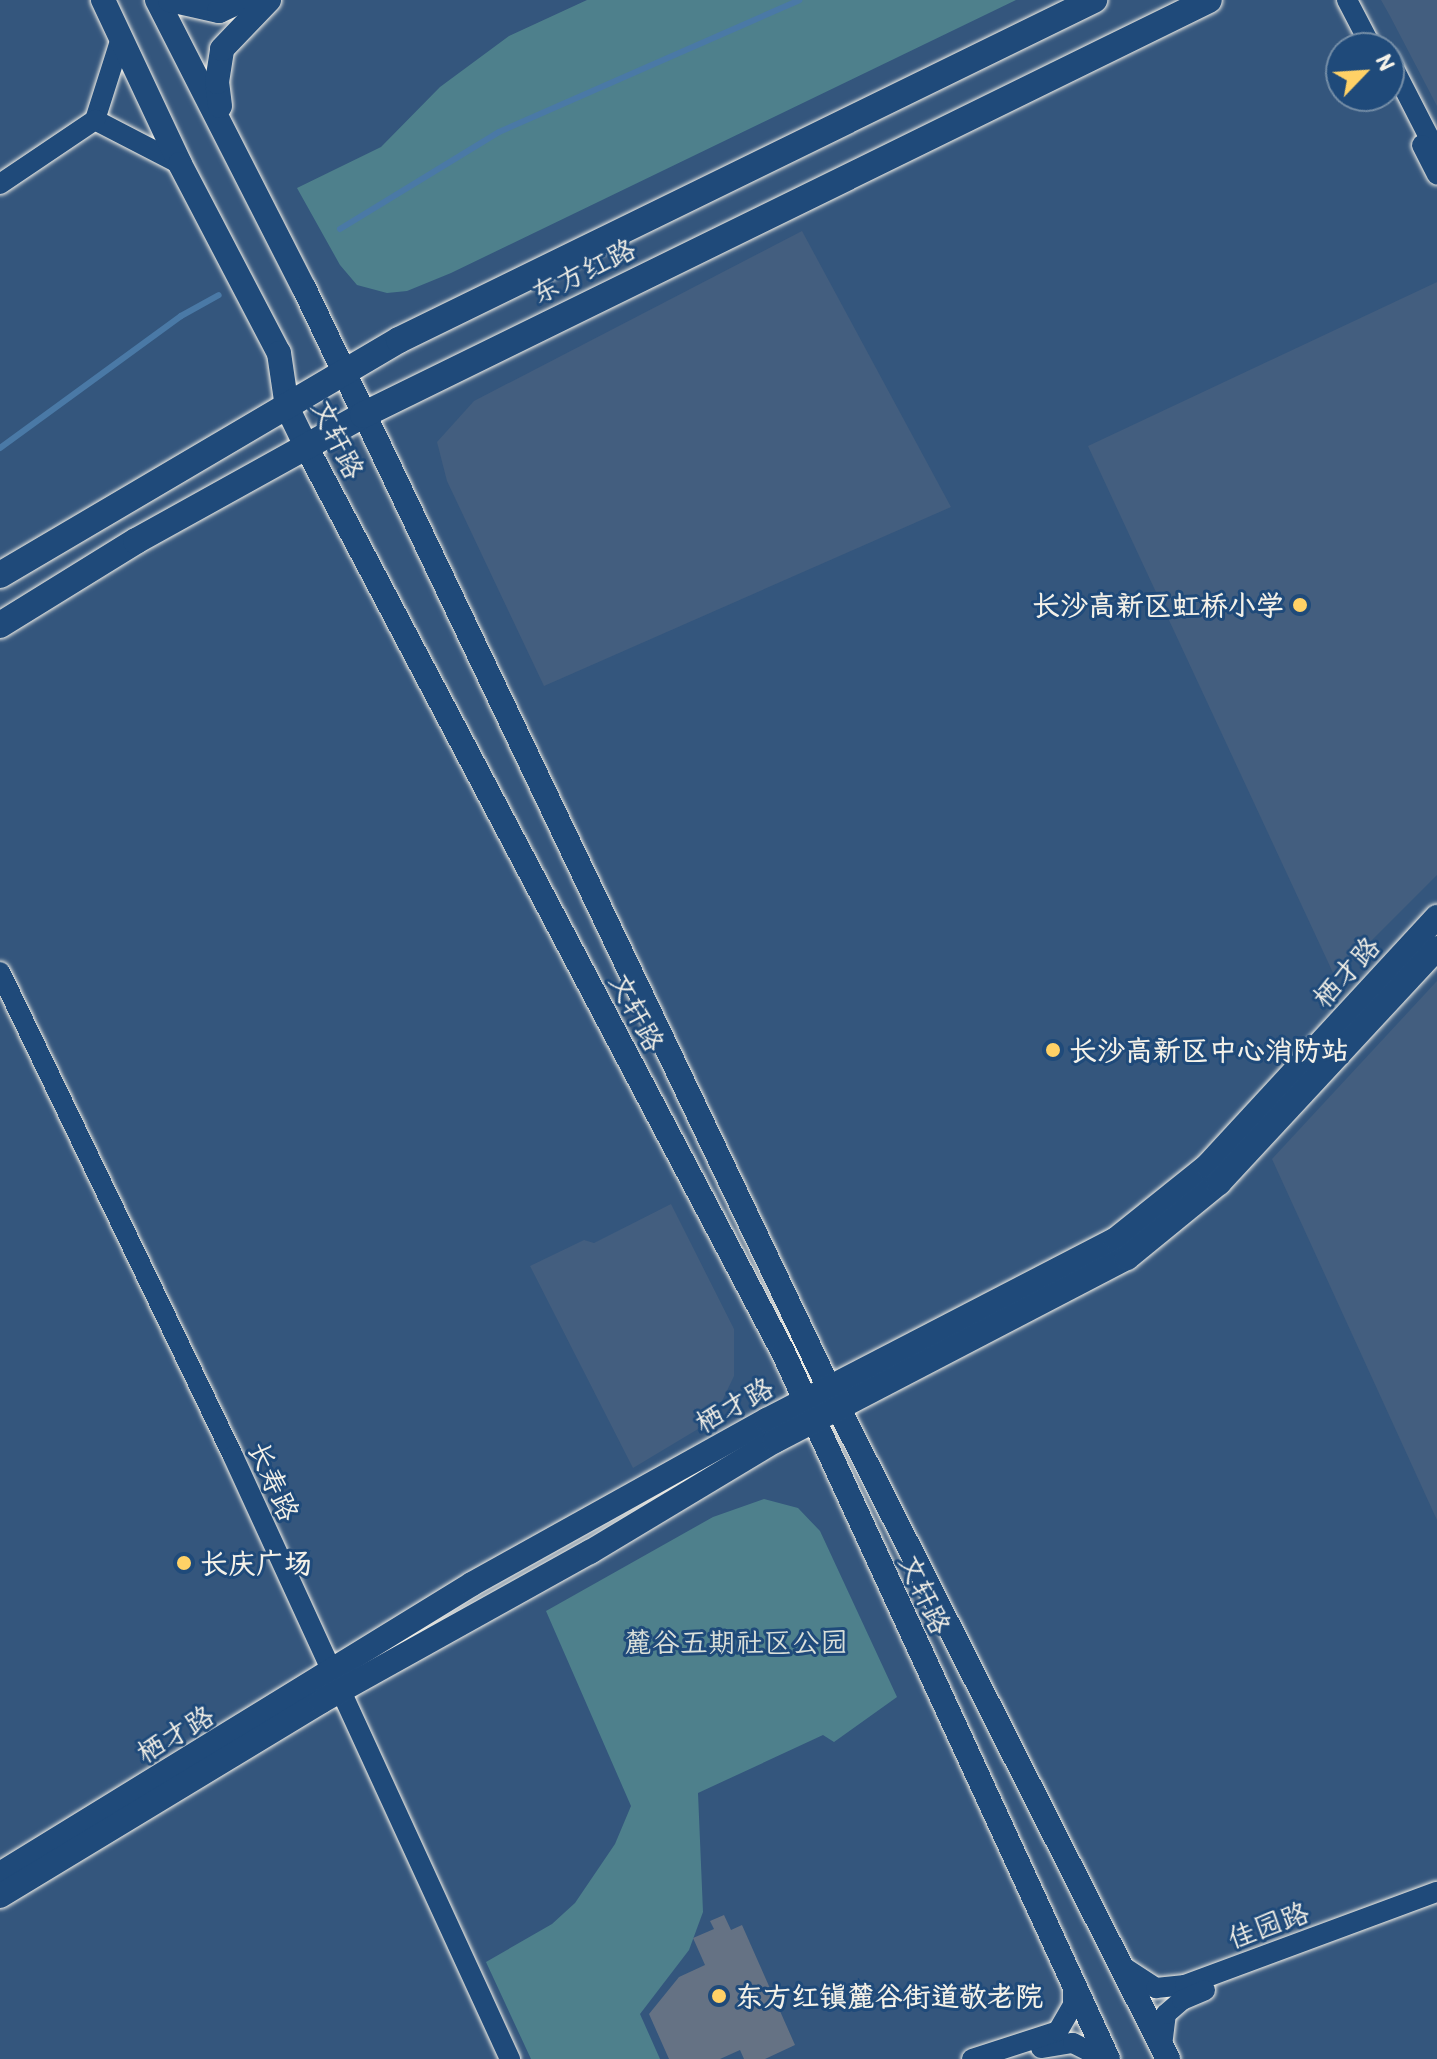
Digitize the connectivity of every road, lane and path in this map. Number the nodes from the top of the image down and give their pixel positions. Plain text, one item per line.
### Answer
1 (103, 0) edge
2 (157, 0) edge
3 (170, 0) edge
4 (243, 0) edge
5 (269, 0) edge
6 (1094, 0) edge
7 (1209, 0) edge
8 (1347, 0) edge
9 (1359, 0) edge
10 (1364, 32) edge
11 (1375, 32) edge
12 (121, 38) junction
13 (1405, 90) edge
14 (1405, 112) edge
15 (95, 120) junction
16 (224, 128) junction
17 (1437, 153) edge
18 (180, 164) junction
19 (1437, 174) edge
20 (0, 184) edge
21 (343, 374) junction
22 (287, 407) junction
23 (363, 415) junction
24 (308, 450) junction
25 (0, 575) edge
26 (0, 625) edge
27 (1437, 917) edge
28 (1437, 948) edge
29 (0, 972) edge
30 (0, 991) edge
31 (834, 1398) junction
32 (808, 1411) junction
33 (330, 1684) junction
34 (0, 1874) edge
35 (1437, 1892) edge
36 (0, 1896) edge
37 (1437, 1904) edge
38 (1122, 1964) junction
39 (1073, 1983) junction
40 (1165, 2053) edge
41 (500, 2059) edge
42 (510, 2059) edge
43 (972, 2059) edge
44 (1007, 2059) edge
45 (1106, 2059) edge

1 - 12 main road, 文轩路
2 - 16 main road, 文轩路
3 - 4 main road
5 - 16 main road
6 - 21 main road, 东方红路
7 - 23 main road, 东方红路
8 - 10 street
9 - 11 street
12 - 15 street
12 - 18 main road, 文轩路
13 - 17 street
14 - 19 street
15 - 18 street
15 - 20 street
16 - 21 main road, 文轩路
18 - 22 main road, 文轩路
21 - 22 main road, 东方红路
21 - 23 main road, 文轩路
22 - 24 main road, 文轩路
22 - 25 main road, 东方红路
23 - 24 main road, 东方红路
23 - 31 main road, 文轩路
24 - 26 main road, 东方红路
24 - 32 main road, 文轩路
27 - 31 main road, 栖才路
28 - 31 main road, 栖才路
29 - 33 street, 长寿路
30 - 33 street, 长寿路
31 - 32 main road, 栖才路
31 - 38 main road, 文轩路
32 - 33 main road, 栖才路
32 - 39 main road, 文轩路
33 - 34 main road, 栖才路
33 - 36 main road, 栖才路
33 - 41 street, 长寿路
33 - 42 street, 长寿路
35 - 38 street, 佳园路
37 - 40 street, 佳园路
38 - 40 main road, 文轩路
39 - 43 street
39 - 45 main road, 文轩路
44 - 45 street

